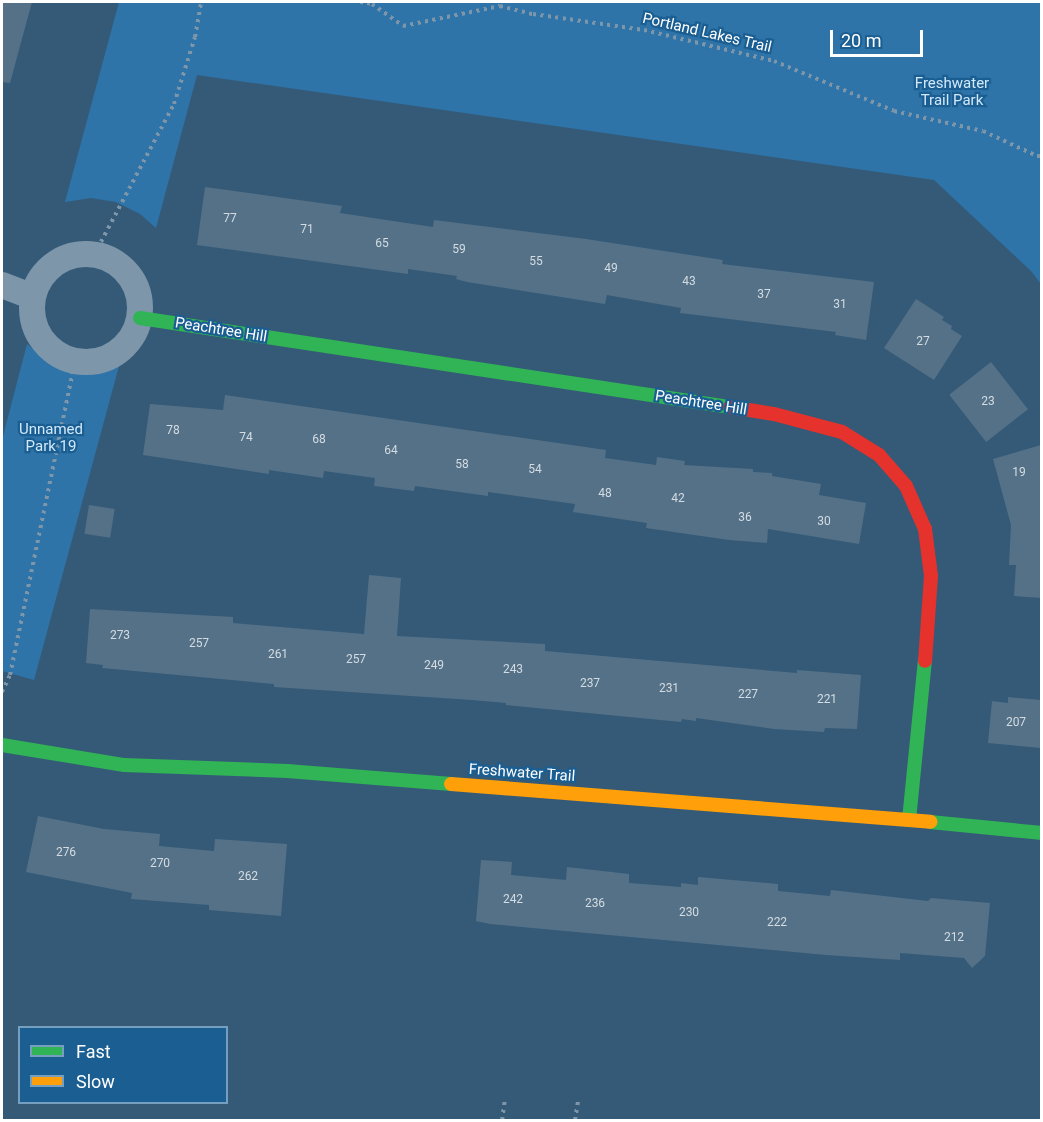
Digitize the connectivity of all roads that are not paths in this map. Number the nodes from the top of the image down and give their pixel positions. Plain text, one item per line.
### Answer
1 (2, 285) edge
2 (33, 297) junction
3 (140, 318) junction
4 (2, 745) edge
5 (909, 820) junction
6 (1041, 833) edge

1 - 2 street
2 - 3 street
2 - 3 street
3 - 5 street, Peachtree Hill
4 - 5 street, Freshwater Trail
5 - 6 street, Freshwater Trail

